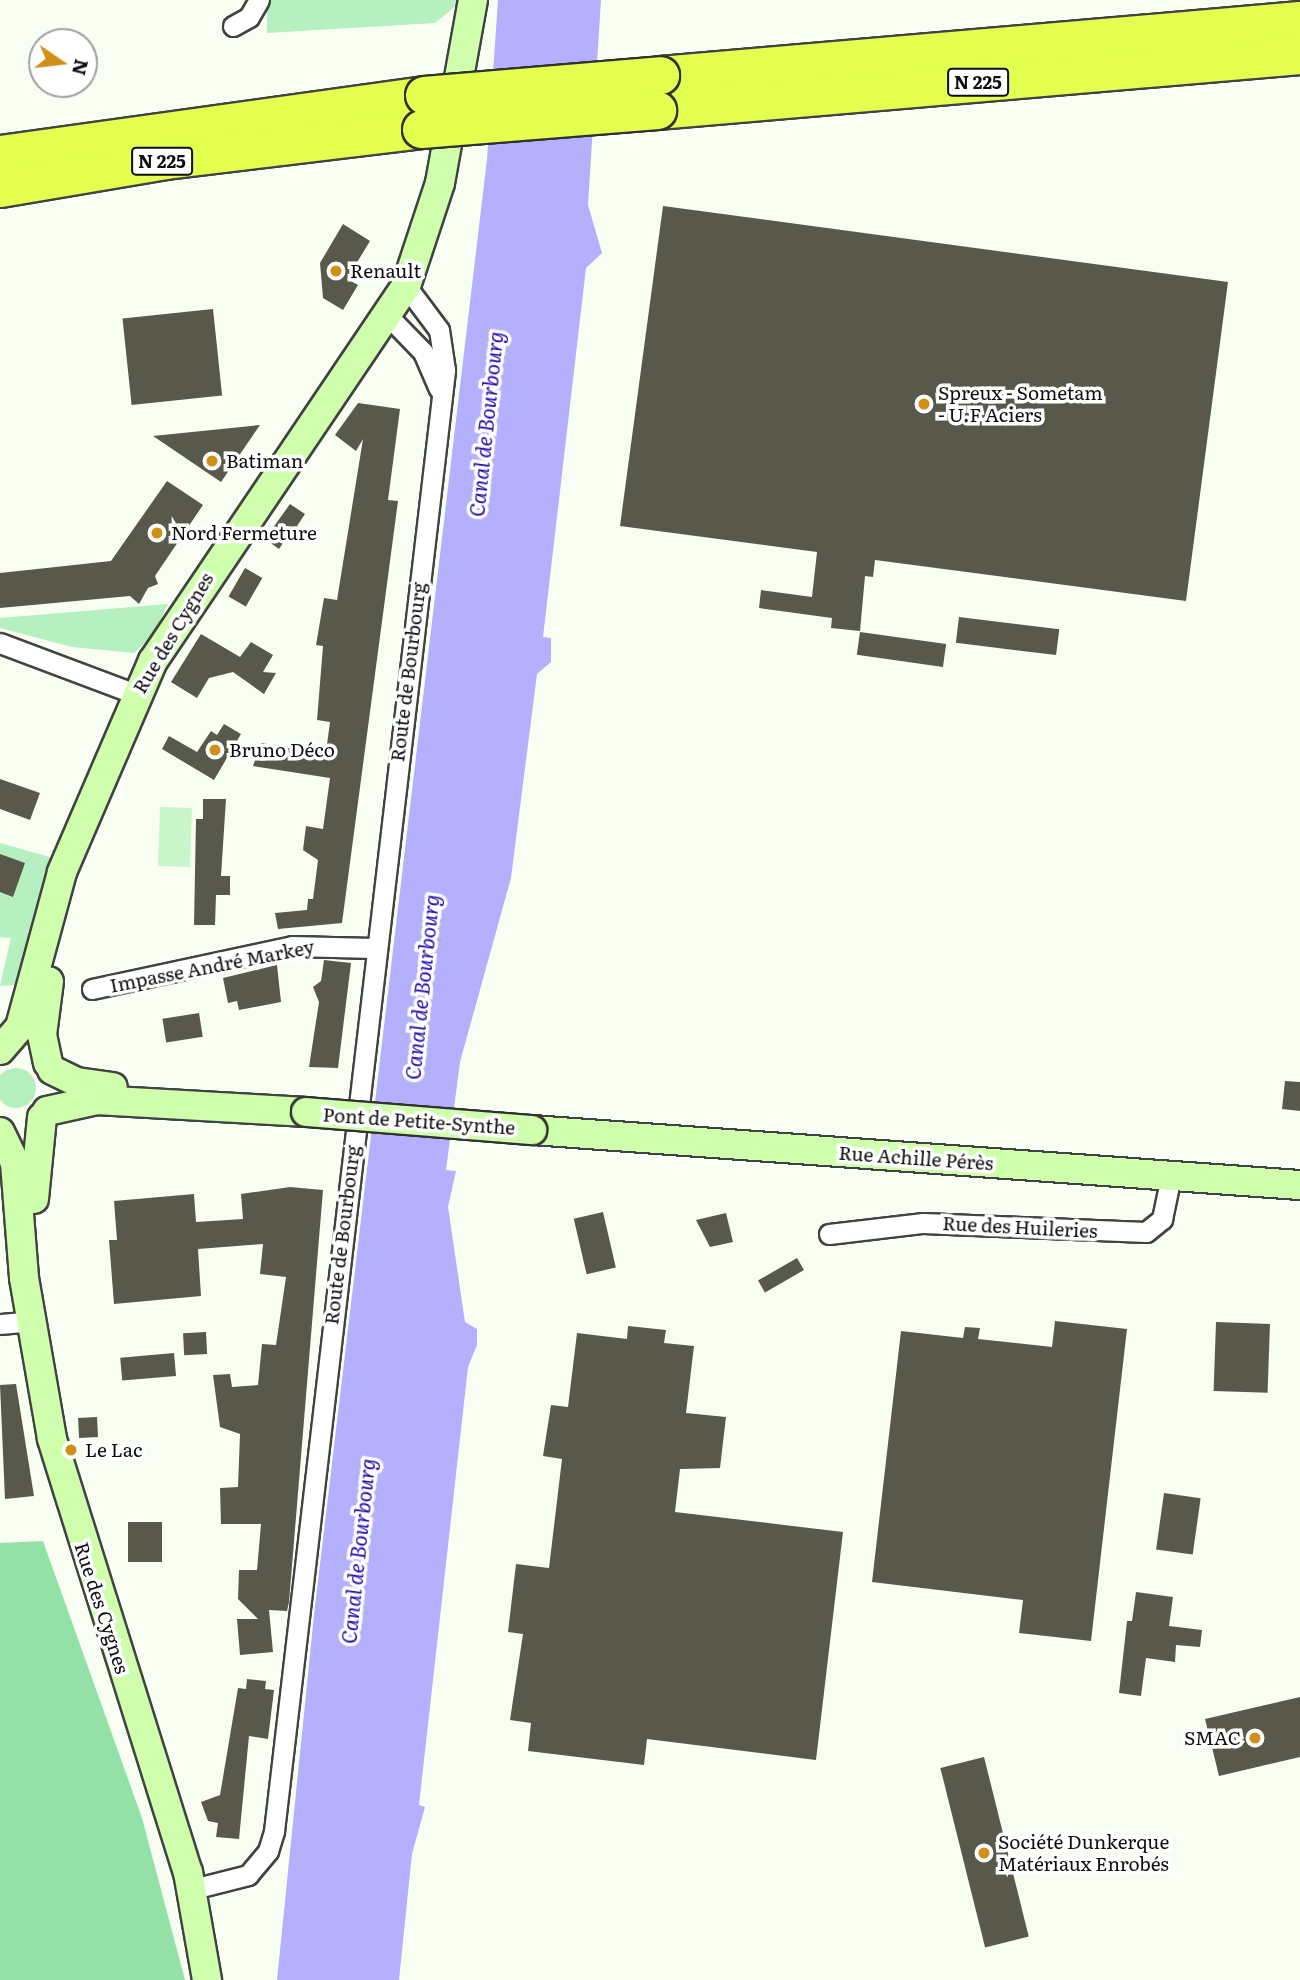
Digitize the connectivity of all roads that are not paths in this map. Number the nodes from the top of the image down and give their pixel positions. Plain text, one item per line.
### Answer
1 (259, 0) edge
2 (473, 0) edge
3 (1300, 3) edge
4 (1300, 20) edge
5 (233, 26) dead end
6 (1057, 41) junction
7 (1300, 55) edge
8 (1300, 80) edge
9 (964, 84) junction
10 (658, 92) junction
11 (422, 112) junction
12 (0, 154) edge
13 (0, 188) edge
14 (406, 286) junction
15 (389, 317) junction
16 (440, 405) junction
17 (0, 643) edge
18 (136, 694) junction
19 (114, 742) junction
20 (374, 948) junction
21 (92, 989) dead end
22 (0, 1050) edge
23 (50, 1067) junction
24 (306, 1112) junction
25 (45, 1114) junction
26 (0, 1124) edge
27 (532, 1130) joint
28 (0, 1132) edge
29 (1171, 1176) junction
30 (1300, 1185) edge
31 (829, 1234) dead end
32 (33, 1321) junction
33 (0, 1324) edge
34 (193, 1889) junction
35 (207, 1980) edge

1 - 5 street
2 - 14 main road, Rue des Cygnes
3 - 6 highway
4 - 6 highway, N 225
6 - 10 highway, N 225
7 - 9 highway, N 225
8 - 9 highway
9 - 10 highway, N 225
10 - 11 highway, N 225, bridge
11 - 12 highway, N 225
11 - 13 highway, N 225
14 - 15 main road, Rue des Cygnes
14 - 16 street, Route de Bourbourg
15 - 16 street, Route de Bourbourg
15 - 18 main road, Rue des Cygnes
16 - 20 street, Route de Bourbourg
17 - 18 street
18 - 19 main road, Rue des Cygnes
19 - 22 main road, Rue des Cygnes
19 - 23 main road, Rue des Cygnes
20 - 21 street, Impasse André Markey
20 - 34 street, Route de Bourbourg
22 - 23 main road
23 - 24 main road
23 - 25 main road, Rue des Cygnes
24 - 25 main road
24 - 27 main road, Pont de Petite-Synthe, bridge
25 - 26 main road
25 - 32 main road, Rue des Cygnes
27 - 29 main road, Rue Achille Pérès
28 - 32 main road, Rue des Cygnes
29 - 30 main road, Rue Achille Pérès
29 - 31 street, Rue des Huileries
32 - 33 street
32 - 34 main road, Rue des Cygnes
34 - 35 main road, Rue des Cygnes

